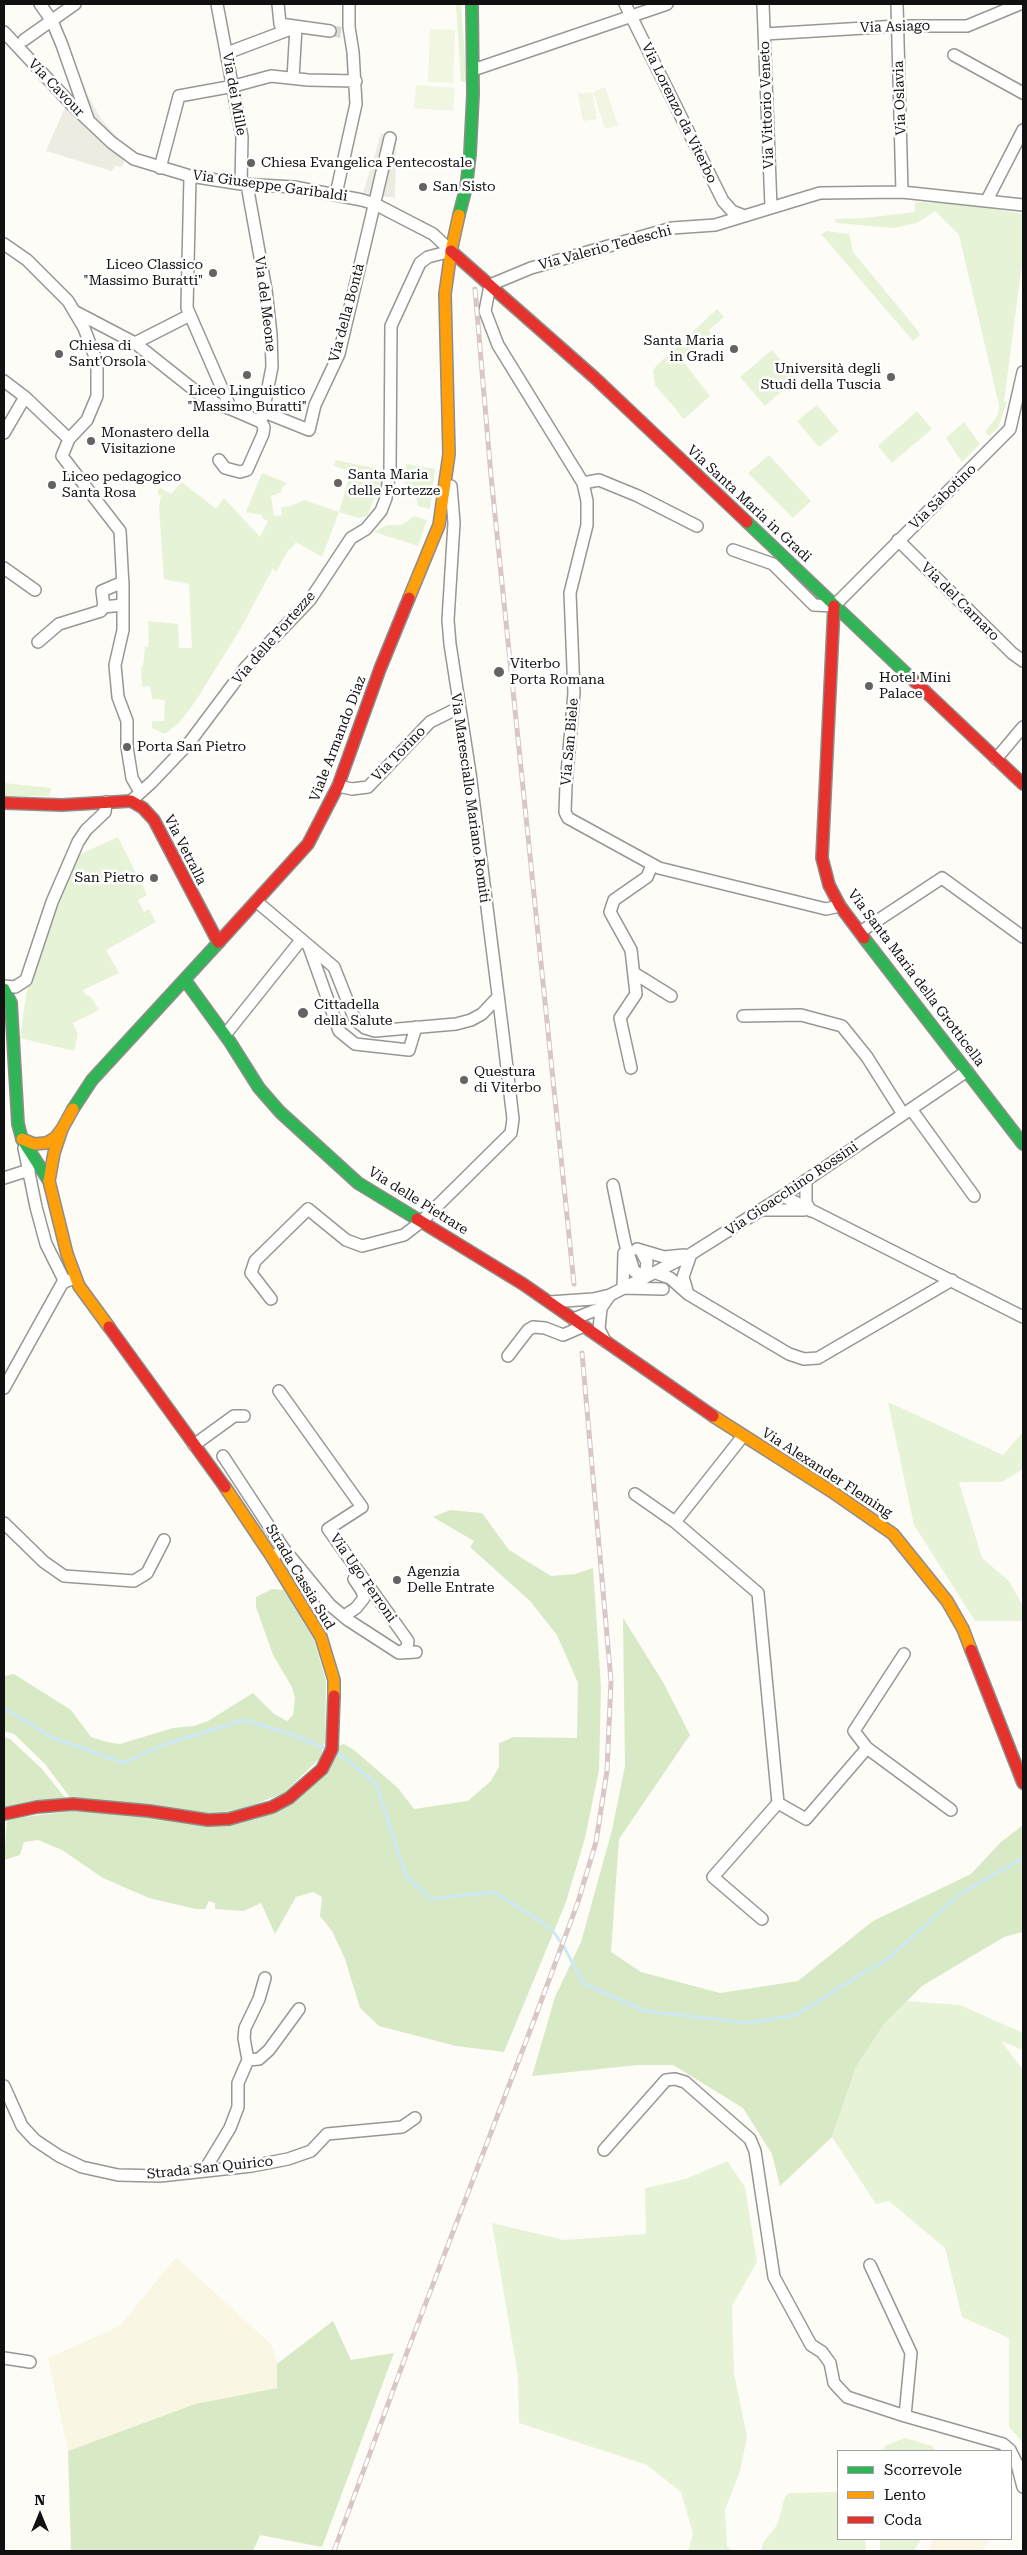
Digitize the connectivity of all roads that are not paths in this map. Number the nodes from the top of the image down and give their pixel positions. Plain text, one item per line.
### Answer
1 (40, 4) edge
2 (75, 4) edge
3 (217, 4) edge
4 (278, 4) edge
5 (349, 4) edge
6 (472, 4) edge
7 (625, 4) edge
8 (667, 4) edge
9 (763, 4) edge
10 (897, 4) edge
11 (1020, 4) edge
12 (631, 16) junction
13 (52, 21) junction
14 (898, 26) junction
15 (296, 27) junction
16 (330, 31) tunnel mouth
17 (4, 32) edge
18 (765, 34) junction
19 (24, 40) dead end
20 (227, 53) junction
21 (954, 55) dead end
22 (473, 70) junction
23 (293, 78) junction
24 (356, 81) junction
25 (234, 86) junction
26 (1023, 94) edge
27 (89, 122) junction
28 (1023, 130) edge
29 (390, 138) dead end
30 (112, 142) joint
31 (160, 168) junction
32 (190, 176) junction
33 (244, 185) junction
34 (902, 192) junction
35 (336, 194) junction
36 (987, 200) junction
37 (375, 204) junction
38 (1023, 205) edge
39 (771, 207) junction
40 (742, 215) junction
41 (4, 244) edge
42 (451, 251) junction
43 (490, 285) junction
44 (74, 311) junction
45 (190, 316) junction
46 (135, 344) junction
47 (1023, 372) edge
48 (4, 381) edge
49 (28, 400) junction
50 (231, 409) junction
51 (262, 417) junction
52 (4, 433) edge
53 (69, 439) junction
54 (219, 460) dead end
55 (448, 462) junction
56 (583, 483) junction
57 (697, 526) dead end
58 (898, 540) junction
59 (734, 550) dead end
60 (4, 568) edge
61 (123, 582) junction
62 (35, 590) dead end
63 (123, 605) junction
64 (834, 606) junction
65 (104, 607) junction
66 (38, 642) dead end
67 (1023, 661) edge
68 (458, 708) junction
69 (1023, 727) edge
70 (996, 759) junction
71 (1023, 784) edge
72 (338, 786) junction
73 (140, 792) junction
74 (132, 801) junction
75 (106, 802) junction
76 (4, 803) edge
77 (652, 865) junction
78 (256, 901) junction
79 (840, 906) junction
80 (860, 932) junction
81 (1023, 937) edge
82 (218, 942) junction
83 (305, 942) junction
84 (634, 973) junction
85 (185, 980) junction
86 (4, 988) edge
87 (671, 996) dead end
88 (498, 997) junction
89 (743, 1016) dead end
90 (416, 1027) junction
91 (225, 1035) junction
92 (631, 1068) dead end
93 (967, 1071) junction
94 (907, 1111) junction
95 (62, 1129) junction
96 (22, 1139) junction
97 (1023, 1144) edge
98 (29, 1170) junction
99 (4, 1178) edge
100 (806, 1180) junction
101 (49, 1181) junction
102 (613, 1185) dead end
103 (783, 1196) junction
104 (974, 1196) dead end
105 (786, 1208) junction
106 (761, 1210) junction
107 (811, 1211) junction
108 (422, 1221) junction
109 (624, 1243) junction
110 (641, 1251) junction
111 (691, 1254) junction
112 (650, 1275) junction
113 (70, 1280) junction
114 (952, 1280) junction
115 (623, 1288) junction
116 (663, 1289) junction
117 (688, 1294) junction
118 (271, 1299) dead end
119 (550, 1302) junction
120 (597, 1303) junction
121 (1023, 1317) edge
122 (574, 1318) junction
123 (584, 1326) junction
124 (607, 1343) junction
125 (508, 1356) dead end
126 (4, 1388) edge
127 (279, 1391) dead end
128 (242, 1414) dead end
129 (743, 1436) junction
130 (194, 1445) junction
131 (223, 1456) dead end
132 (636, 1494) dead end
133 (675, 1522) junction
134 (4, 1523) edge
135 (164, 1540) dead end
136 (284, 1549) junction
137 (335, 1551) dead end
138 (272, 1557) junction
139 (344, 1616) junction
140 (416, 1652) dead end
141 (399, 1653) junction
142 (904, 1654) dead end
143 (867, 1748) junction
144 (1023, 1783) edge
145 (778, 1803) junction
146 (951, 1810) dead end
147 (4, 1814) edge
148 (762, 1919) dead end
149 (265, 1978) dead end
150 (299, 2008) dead end
151 (248, 2060) junction
152 (4, 2086) edge
153 (415, 2118) dead end
154 (604, 2150) dead end
155 (204, 2171) junction
156 (870, 2265) dead end
157 (4, 2358) edge
158 (30, 2362) dead end
159 (905, 2416) junction
160 (1010, 2450) edge
161 (1012, 2454) edge
162 (1023, 2487) edge

1 - 13 street
2 - 13 street
3 - 20 street, Via dei Mille
4 - 15 street
5 - 24 street
6 - 22 main road, Viale Armando Diaz
7 - 12 street, Via Lorenzo da Viterbo
8 - 12 street
9 - 18 street, Via Vittorio Veneto
10 - 14 street, Via Oslavia
11 - 14 street, Via Asiago
12 - 22 street
12 - 40 street, Via Lorenzo da Viterbo
13 - 19 street
13 - 27 street
14 - 18 street, Via Asiago
14 - 34 street, Via Oslavia
15 - 16 street
15 - 20 street
15 - 23 street
17 - 27 street, Via Cavour
18 - 39 street, Via Vittorio Veneto
20 - 25 street, Via dei Mille
21 - 26 street
22 - 42 main road, Viale Armando Diaz
23 - 24 street
23 - 25 street
24 - 35 street
25 - 31 street
25 - 33 street, Via dei Mille
27 - 30 street, Via Cavour
28 - 36 street
29 - 37 street
30 - 31 street, Via Giuseppe Garibaldi
31 - 32 street, Via Giuseppe Garibaldi
32 - 33 street, Via Giuseppe Garibaldi
32 - 45 street
33 - 35 street, Via Giuseppe Garibaldi
33 - 51 street, Via del Meone
34 - 36 street, Via Valerio Tedeschi
34 - 39 street, Via Valerio Tedeschi
35 - 37 street, Via Giuseppe Garibaldi
36 - 38 street, Via Valerio Tedeschi
37 - 42 street, Via Giuseppe Garibaldi
37 - 51 street, Via della Bontà
39 - 40 street, Via Valerio Tedeschi
40 - 43 street, Via Valerio Tedeschi
41 - 44 street
42 - 43 main road, Via Santa Maria in Gradi
42 - 55 main road, Viale Armando Diaz
42 - 73 street, Via delle Fortezze
43 - 56 street, Via San Biele
43 - 64 main road, Via Santa Maria in Gradi
44 - 46 street
44 - 53 street
45 - 46 street
45 - 50 street
46 - 50 street
47 - 58 street, Via Sabotino
48 - 49 street
49 - 52 street
49 - 53 street
50 - 51 street
51 - 54 street, Via del Meone
53 - 61 street
55 - 68 street, Via Maresciallo Mariano Romiti
55 - 72 main road, Viale Armando Diaz
56 - 57 street
56 - 77 street, Via San Biele
58 - 64 street, Via Sabotino
58 - 67 street, Via del Carnaro
59 - 64 street
60 - 62 street
61 - 63 street
61 - 65 street
63 - 65 street
63 - 73 street
64 - 70 main road, Via Santa Maria in Gradi
64 - 79 main road, Via Santa Maria della Grotticella
65 - 66 street
68 - 72 street, Via Torino
68 - 88 street, Via Maresciallo Mariano Romiti
69 - 70 street
70 - 71 main road, Via Santa Maria in Gradi
72 - 78 main road, Viale Armando Diaz
73 - 74 street, Via delle Fortezze
74 - 75 main road
74 - 82 main road, Via Vetralla
75 - 76 main road
75 - 86 street
77 - 79 street, Via San Biele
77 - 84 street
78 - 82 main road, Viale Armando Diaz
78 - 83 street
79 - 80 main road, Via Santa Maria della Grotticella
80 - 81 street
80 - 93 main road, Via Santa Maria della Grotticella
82 - 85 main road, Viale Armando Diaz
83 - 90 street
83 - 90 street
83 - 91 street
84 - 87 street
84 - 92 street
85 - 91 main road, Via delle Pietrare
85 - 95 main road, Viale Armando Diaz
86 - 96 main road
88 - 90 street
88 - 108 street, Via Maresciallo Mariano Romiti
89 - 94 street
91 - 108 main road, Via delle Pietrare
93 - 94 street, Via Gioacchino Rossini
93 - 97 main road, Via Santa Maria della Grotticella
94 - 100 street, Via Gioacchino Rossini
94 - 104 street
95 - 96 main road
95 - 101 main road, Viale Armando Diaz
96 - 98 street
96 - 101 main road
98 - 99 street
98 - 113 street
100 - 103 street, Via Gioacchino Rossini
100 - 107 street
101 - 113 main road, Strada Cassia Sud
102 - 109 street
103 - 105 street
103 - 106 street, Via Gioacchino Rossini
103 - 107 street
105 - 106 street
105 - 107 street
106 - 111 street, Via Gioacchino Rossini
107 - 114 street
108 - 118 street
108 - 119 main road, Via delle Pietrare
109 - 110 street
109 - 112 street
109 - 115 street
110 - 111 street
110 - 112 street
111 - 112 street, Via Gioacchino Rossini
111 - 117 street
112 - 115 street, Via Gioacchino Rossini
112 - 116 street
112 - 117 street
113 - 126 street
113 - 130 main road, Strada Cassia Sud
114 - 117 street
114 - 121 street
115 - 116 street
115 - 120 street, Via Gioacchino Rossini
116 - 117 street
119 - 120 street
119 - 122 main road, Via delle Pietrare
120 - 122 street
120 - 124 street
122 - 123 main road, Via delle Pietrare
123 - 124 main road, Via delle Pietrare
123 - 125 street
124 - 129 main road, Via Alexander Fleming
127 - 141 street, Via Ugo Ferroni
128 - 130 street
129 - 133 street
129 - 144 main road, Via Alexander Fleming
130 - 138 main road, Strada Cassia Sud
131 - 136 street, Via Ugo Ferroni
132 - 133 street
133 - 145 street
134 - 135 street
136 - 138 street
136 - 139 street, Via Ugo Ferroni
137 - 139 street, Via Ugo Ferroni
138 - 147 main road, Strada Cassia Sud
139 - 141 street, Via Ugo Ferroni
140 - 141 street
142 - 143 street
143 - 145 street
143 - 146 street
145 - 148 street
149 - 151 street
150 - 151 street
151 - 155 street
152 - 155 street, Strada San Quirico
153 - 155 street, Strada San Quirico
154 - 159 street
156 - 159 street
157 - 158 street
159 - 160 street
161 - 162 street

